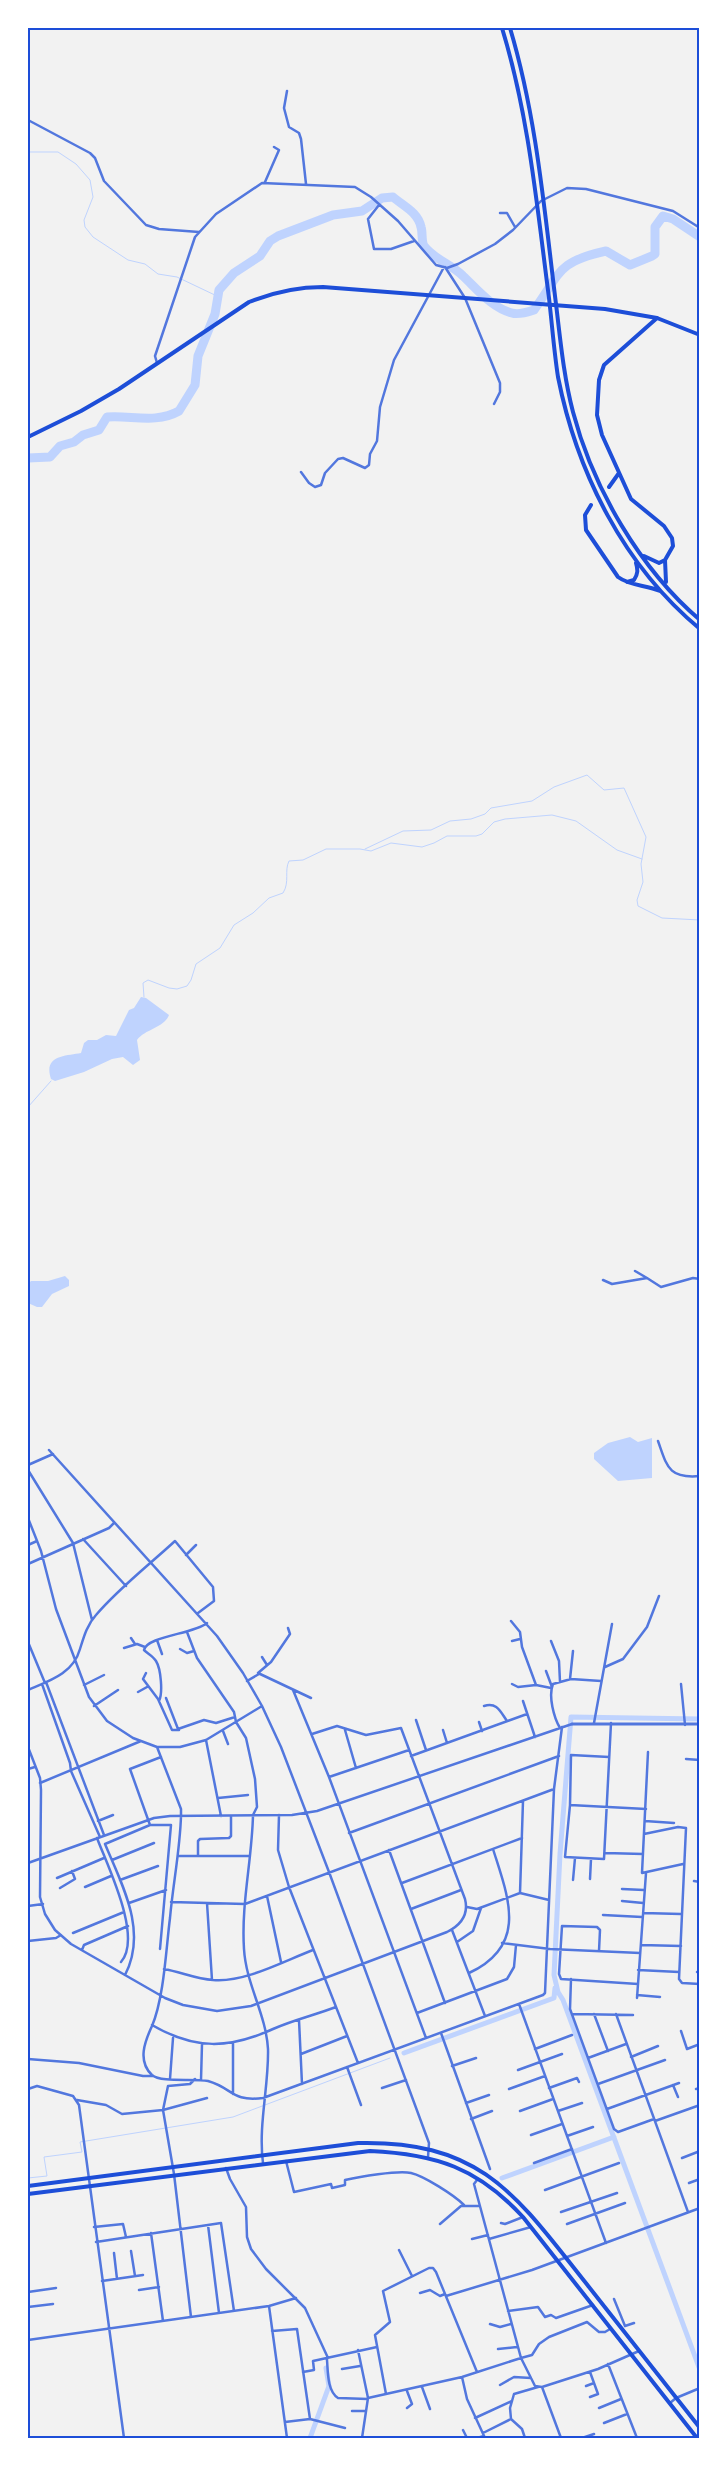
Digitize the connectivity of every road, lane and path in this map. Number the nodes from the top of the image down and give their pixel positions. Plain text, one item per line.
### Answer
1 (502, 28) edge
2 (510, 28) edge
3 (287, 91) dead end
4 (28, 120) edge
5 (274, 148) dead end
6 (265, 182) junction
7 (306, 184) junction
8 (379, 205) junction
9 (500, 213) dead end
10 (516, 227) junction
11 (700, 228) edge
12 (199, 232) junction
13 (414, 241) junction
14 (445, 267) junction
15 (429, 296) junction
16 (465, 298) junction
17 (657, 318) junction
18 (700, 335) edge
19 (157, 363) junction
20 (494, 404) dead end
21 (28, 436) edge
22 (302, 472) dead end
23 (619, 473) junction
24 (609, 487) dead end
25 (591, 505) dead end
26 (642, 555) junction
27 (634, 558) junction
28 (665, 560) junction
29 (625, 583) junction
30 (667, 586) junction
31 (662, 592) junction
32 (700, 620) edge
33 (700, 629) edge
34 (635, 1272) dead end
35 (647, 1278) junction
36 (700, 1279) edge
37 (603, 1280) dead end
38 (658, 1441) dead end
39 (49, 1450) dead end
40 (53, 1454) junction
41 (28, 1465) edge
42 (28, 1470) edge
43 (700, 1476) edge
44 (28, 1518) edge
45 (115, 1523) junction
46 (83, 1539) junction
47 (37, 1541) junction
48 (73, 1543) junction
49 (28, 1545) edge
50 (196, 1546) dead end
51 (186, 1555) junction
52 (42, 1557) junction
53 (151, 1562) junction
54 (28, 1564) edge
55 (126, 1586) junction
56 (659, 1596) dead end
57 (198, 1614) junction
58 (92, 1620) junction
59 (511, 1621) dead end
60 (207, 1623) junction
61 (612, 1624) dead end
62 (288, 1628) dead end
63 (187, 1632) junction
64 (131, 1638) dead end
65 (520, 1639) junction
66 (157, 1640) junction
67 (512, 1641) dead end
68 (551, 1641) dead end
69 (28, 1642) edge
70 (136, 1644) junction
71 (145, 1647) junction
72 (124, 1648) dead end
73 (180, 1649) dead end
74 (194, 1651) junction
75 (573, 1651) dead end
76 (162, 1654) dead end
77 (262, 1657) dead end
78 (75, 1660) junction
79 (267, 1665) junction
80 (604, 1668) junction
81 (546, 1670) dead end
82 (146, 1673) dead end
83 (259, 1674) junction
84 (104, 1675) dead end
85 (570, 1680) junction
86 (247, 1681) junction
87 (602, 1681) junction
88 (560, 1682) junction
89 (44, 1683) junction
90 (512, 1684) dead end
91 (681, 1684) dead end
92 (84, 1685) junction
93 (536, 1685) junction
94 (147, 1687) junction
95 (552, 1687) junction
96 (28, 1690) edge
97 (118, 1690) dead end
98 (293, 1690) junction
99 (138, 1692) dead end
100 (166, 1698) dead end
101 (311, 1698) dead end
102 (159, 1701) junction
103 (523, 1701) dead end
104 (94, 1706) junction
105 (262, 1706) junction
106 (484, 1706) dead end
107 (527, 1714) junction
108 (235, 1717) junction
109 (416, 1720) dead end
110 (507, 1721) junction
111 (236, 1722) junction
112 (479, 1722) dead end
113 (594, 1723) junction
114 (611, 1723) junction
115 (572, 1724) joint
116 (700, 1724) edge
117 (685, 1725) junction
118 (561, 1728) junction
119 (180, 1729) junction
120 (223, 1730) junction
121 (345, 1730) junction
122 (443, 1730) dead end
123 (482, 1731) junction
124 (312, 1734) junction
125 (535, 1737) junction
126 (206, 1740) junction
127 (141, 1741) junction
128 (447, 1743) junction
129 (228, 1744) dead end
130 (28, 1747) edge
131 (157, 1747) junction
132 (409, 1750) junction
133 (426, 1750) junction
134 (648, 1752) dead end
135 (411, 1756) junction
136 (559, 1756) junction
137 (161, 1757) junction
138 (609, 1757) junction
139 (686, 1759) dead end
140 (700, 1760) edge
141 (35, 1767) junction
142 (78, 1768) junction
143 (356, 1768) junction
144 (28, 1769) edge
145 (71, 1771) junction
146 (418, 1776) junction
147 (329, 1777) junction
148 (40, 1783) junction
149 (554, 1789) junction
150 (248, 1795) dead end
151 (218, 1798) junction
152 (523, 1801) junction
153 (428, 1803) junction
154 (339, 1804) junction
155 (570, 1805) junction
156 (607, 1807) junction
157 (646, 1810) junction
158 (306, 1813) junction
159 (113, 1815) dead end
160 (253, 1815) junction
161 (279, 1815) junction
162 (181, 1816) junction
163 (221, 1816) junction
164 (231, 1816) junction
165 (148, 1820) junction
166 (98, 1821) junction
167 (645, 1821) junction
168 (674, 1823) dead end
169 (150, 1825) junction
170 (439, 1832) junction
171 (349, 1834) junction
172 (644, 1834) junction
173 (104, 1836) junction
174 (98, 1838) junction
175 (522, 1838) junction
176 (154, 1843) dead end
177 (493, 1849) junction
178 (389, 1850) junction
179 (605, 1853) junction
180 (644, 1854) junction
181 (178, 1856) junction
182 (198, 1856) junction
183 (250, 1856) junction
184 (104, 1858) junction
185 (575, 1858) junction
186 (40, 1859) junction
187 (591, 1859) junction
188 (112, 1860) junction
189 (360, 1861) junction
190 (28, 1863) edge
191 (683, 1864) junction
192 (451, 1865) junction
193 (158, 1866) dead end
194 (72, 1871) junction
195 (329, 1872) junction
196 (646, 1873) junction
197 (111, 1876) junction
198 (57, 1878) dead end
199 (590, 1879) dead end
200 (120, 1880) junction
201 (574, 1880) dead end
202 (694, 1881) dead end
203 (700, 1882) edge
204 (402, 1883) junction
205 (85, 1887) dead end
206 (289, 1887) junction
207 (60, 1888) dead end
208 (622, 1889) dead end
209 (166, 1890) junction
210 (461, 1890) junction
211 (644, 1890) junction
212 (520, 1893) junction
213 (267, 1896) junction
214 (508, 1898) junction
215 (549, 1900) junction
216 (171, 1902) junction
217 (622, 1902) dead end
218 (129, 1903) junction
219 (643, 1903) junction
220 (42, 1904) junction
221 (207, 1904) junction
222 (245, 1904) junction
223 (28, 1906) edge
224 (467, 1907) junction
225 (481, 1908) junction
226 (411, 1909) junction
227 (124, 1912) junction
228 (643, 1913) junction
229 (681, 1914) junction
230 (603, 1915) dead end
231 (642, 1917) junction
232 (128, 1926) junction
233 (452, 1930) junction
234 (73, 1933) dead end
235 (61, 1935) junction
236 (28, 1941) edge
237 (423, 1941) junction
238 (457, 1942) junction
239 (502, 1943) junction
240 (516, 1945) junction
241 (641, 1945) junction
242 (681, 1946) junction
243 (160, 1949) dead end
244 (549, 1949) junction
245 (559, 1949) junction
246 (82, 1950) junction
247 (314, 1950) junction
248 (599, 1951) junction
249 (394, 1952) junction
250 (28, 1953) edge
251 (640, 1953) junction
252 (121, 1962) dead end
253 (281, 1962) junction
254 (363, 1964) junction
255 (164, 1968) junction
256 (28, 1970) edge
257 (638, 1970) junction
258 (679, 1972) junction
259 (469, 1973) junction
260 (126, 1975) junction
261 (248, 1975) junction
262 (324, 1978) junction
263 (571, 1979) junction
264 (212, 1980) junction
265 (638, 1984) junction
266 (700, 1984) edge
267 (475, 1991) junction
268 (159, 1994) junction
269 (660, 1996) dead end
270 (258, 2003) junction
271 (445, 2003) junction
272 (519, 2004) junction
273 (336, 2007) junction
274 (418, 2014) junction
275 (572, 2014) junction
276 (594, 2014) junction
277 (616, 2014) junction
278 (633, 2015) dead end
279 (485, 2016) junction
280 (299, 2020) junction
281 (152, 2025) junction
282 (681, 2031) dead end
283 (266, 2034) junction
284 (441, 2034) junction
285 (572, 2035) dead end
286 (347, 2036) junction
287 (173, 2037) junction
288 (426, 2038) junction
289 (233, 2043) junction
290 (202, 2044) junction
291 (626, 2044) junction
292 (700, 2044) edge
293 (658, 2046) dead end
294 (535, 2048) junction
295 (395, 2050) junction
296 (608, 2051) junction
297 (301, 2054) junction
298 (562, 2054) dead end
299 (631, 2057) junction
300 (476, 2058) dead end
301 (588, 2058) junction
302 (28, 2059) edge
303 (665, 2060) dead end
304 (540, 2062) junction
305 (358, 2063) junction
306 (452, 2066) junction
307 (347, 2067) junction
308 (518, 2070) dead end
309 (636, 2070) junction
310 (153, 2076) junction
311 (545, 2076) junction
312 (170, 2079) junction
313 (195, 2079) junction
314 (201, 2080) junction
315 (406, 2080) junction
316 (579, 2082) dead end
317 (679, 2083) dead end
318 (302, 2084) junction
319 (598, 2084) junction
320 (673, 2085) junction
321 (382, 2088) dead end
322 (549, 2088) junction
323 (28, 2089) edge
324 (509, 2089) dead end
325 (233, 2094) junction
326 (489, 2095) dead end
327 (645, 2095) junction
328 (678, 2096) dead end
329 (207, 2098) dead end
330 (263, 2098) junction
331 (553, 2099) junction
332 (77, 2100) junction
333 (466, 2103) junction
334 (582, 2103) dead end
335 (361, 2104) dead end
336 (700, 2105) edge
337 (607, 2109) junction
338 (163, 2110) junction
339 (492, 2111) dead end
340 (520, 2111) dead end
341 (558, 2111) junction
342 (471, 2119) junction
343 (654, 2120) junction
344 (562, 2124) junction
345 (593, 2127) dead end
346 (531, 2135) dead end
347 (567, 2136) junction
348 (430, 2149) junction
349 (572, 2149) junction
350 (700, 2151) edge
351 (262, 2154) junction
352 (428, 2157) junction
353 (682, 2158) dead end
354 (286, 2161) junction
355 (263, 2163) junction
356 (534, 2163) dead end
357 (619, 2164) dead end
358 (172, 2167) junction
359 (226, 2168) junction
360 (490, 2169) dead end
361 (174, 2174) junction
362 (582, 2177) junction
363 (88, 2178) junction
364 (478, 2178) junction
365 (700, 2179) edge
366 (689, 2183) dead end
367 (28, 2186) edge
368 (89, 2186) junction
369 (545, 2190) dead end
370 (617, 2193) dead end
371 (28, 2194) edge
372 (591, 2202) junction
373 (625, 2203) dead end
374 (464, 2205) junction
375 (480, 2206) junction
376 (700, 2208) edge
377 (561, 2212) dead end
378 (688, 2212) junction
379 (596, 2214) junction
380 (523, 2217) junction
381 (440, 2224) dead end
382 (501, 2224) dead end
383 (567, 2224) dead end
384 (208, 2225) junction
385 (94, 2227) junction
386 (532, 2227) junction
387 (180, 2229) junction
388 (151, 2233) junction
389 (126, 2237) junction
390 (489, 2237) junction
391 (472, 2239) dead end
392 (96, 2242) junction
393 (606, 2243) junction
394 (399, 2250) dead end
395 (131, 2251) dead end
396 (114, 2253) dead end
397 (566, 2258) junction
398 (559, 2260) junction
399 (143, 2275) dead end
400 (134, 2276) junction
401 (412, 2276) junction
402 (117, 2278) junction
403 (102, 2281) junction
404 (500, 2281) junction
405 (158, 2287) junction
406 (56, 2288) dead end
407 (139, 2290) dead end
408 (28, 2292) edge
409 (420, 2293) dead end
410 (445, 2296) junction
411 (296, 2298) junction
412 (614, 2299) dead end
413 (53, 2304) dead end
414 (593, 2305) junction
415 (269, 2306) junction
416 (28, 2307) edge
417 (234, 2311) junction
418 (508, 2311) junction
419 (219, 2313) junction
420 (191, 2317) junction
421 (163, 2321) junction
422 (634, 2323) dead end
423 (490, 2324) dead end
424 (511, 2324) junction
425 (623, 2327) junction
426 (109, 2328) junction
427 (611, 2328) junction
428 (272, 2331) junction
429 (28, 2340) edge
430 (377, 2347) junction
431 (517, 2347) junction
432 (498, 2349) dead end
433 (358, 2350) junction
434 (639, 2351) junction
435 (632, 2354) junction
436 (521, 2358) junction
437 (328, 2359) junction
438 (608, 2364) junction
439 (360, 2366) junction
440 (342, 2369) dead end
441 (303, 2372) junction
442 (477, 2372) junction
443 (590, 2372) junction
444 (462, 2377) junction
445 (531, 2378) junction
446 (594, 2383) junction
447 (500, 2385) dead end
448 (586, 2386) dead end
449 (422, 2387) junction
450 (540, 2387) junction
451 (700, 2388) edge
452 (407, 2390) junction
453 (386, 2394) junction
454 (590, 2397) dead end
455 (368, 2398) junction
456 (676, 2398) junction
457 (622, 2399) junction
458 (512, 2401) junction
459 (670, 2403) junction
460 (407, 2408) dead end
461 (599, 2408) dead end
462 (430, 2409) dead end
463 (352, 2411) dead end
464 (366, 2412) junction
465 (627, 2414) junction
466 (475, 2418) junction
467 (310, 2419) junction
468 (511, 2419) junction
469 (285, 2422) junction
470 (604, 2423) dead end
471 (345, 2428) dead end
472 (700, 2428) edge
473 (463, 2430) dead end
474 (594, 2434) dead end
475 (483, 2436) edge
476 (124, 2438) edge
477 (287, 2438) edge
478 (362, 2438) edge
479 (467, 2438) edge
480 (477, 2438) edge
481 (525, 2438) edge
482 (562, 2438) edge
483 (582, 2438) edge
484 (637, 2438) edge
485 (697, 2438) edge

1 - 27 main road
2 - 26 main road
3 - 7 street
4 - 12 street
5 - 6 street
6 - 7 street
6 - 12 street
7 - 8 street
8 - 13 street
8 - 13 street
9 - 10 street
10 - 11 street
10 - 14 street
12 - 19 street
13 - 14 street
14 - 15 street
14 - 16 street
15 - 16 main road
15 - 19 main road
15 - 22 street
16 - 17 main road
16 - 20 street
17 - 18 main road
17 - 23 main road
19 - 21 main road
23 - 24 main road
23 - 28 main road
25 - 29 main road
26 - 28 main road
26 - 30 main road
27 - 29 main road
27 - 31 main road
28 - 30 main road
29 - 31 main road
30 - 32 main road
31 - 33 main road
34 - 35 street
35 - 36 street
35 - 37 street
38 - 43 street
39 - 40 street
40 - 41 street
40 - 45 street
42 - 48 street
44 - 47 street
45 - 46 street
45 - 53 street
46 - 48 street
46 - 55 street
47 - 49 street
47 - 52 street
48 - 52 street
48 - 58 street
50 - 51 street
51 - 53 street
51 - 57 street
52 - 54 street
52 - 78 street
53 - 55 street
53 - 57 street
55 - 58 street
56 - 80 street
57 - 60 street
58 - 78 street
59 - 65 street
60 - 63 street
60 - 86 street
61 - 80 street
62 - 79 street
63 - 66 street
63 - 74 street
64 - 70 street
65 - 67 street
65 - 93 street
66 - 71 street
66 - 76 street
68 - 88 street
69 - 89 street
70 - 71 street
70 - 72 street
71 - 102 street
73 - 74 street
74 - 108 street
75 - 85 street
77 - 79 street
78 - 89 street
78 - 92 street
79 - 83 street
80 - 87 street
81 - 95 street
82 - 94 street
83 - 86 street
83 - 98 street
84 - 92 street
85 - 87 street
85 - 88 street
86 - 105 street
87 - 113 street
88 - 95 street
89 - 96 street
89 - 142 street
89 - 145 street
90 - 93 street
91 - 117 street
92 - 104 street
93 - 95 street
94 - 99 street
94 - 102 street
95 - 118 street
97 - 104 street
98 - 101 street
98 - 124 street
100 - 119 street
102 - 119 street
103 - 107 street
104 - 127 street
105 - 111 street
105 - 158 street
106 - 110 street
107 - 110 street
107 - 125 street
108 - 111 street
108 - 119 street
109 - 133 street
110 - 123 street
111 - 120 street
111 - 160 street
112 - 123 street
113 - 114 street
113 - 115 street
114 - 117 street
114 - 138 street
115 - 118 street
116 - 117 street
118 - 125 street
118 - 136 street
120 - 126 street
120 - 129 street
121 - 124 street
121 - 132 street
121 - 143 street
122 - 128 street
123 - 128 street
124 - 147 street
125 - 146 street
126 - 131 street
126 - 151 street
127 - 131 street
127 - 142 street
128 - 133 street
130 - 141 street
131 - 137 street
132 - 135 street
132 - 143 street
133 - 135 street
134 - 157 street
135 - 146 street
136 - 149 street
136 - 153 street
137 - 162 street
137 - 165 street
138 - 155 street
138 - 156 street
139 - 140 street
141 - 144 street
141 - 148 street
142 - 145 street
142 - 166 street
143 - 147 street
145 - 148 street
145 - 174 street
146 - 153 street
146 - 154 street
147 - 154 street
148 - 186 street
149 - 152 street
149 - 215 street
150 - 151 street
151 - 163 street
152 - 170 street
152 - 175 street
153 - 170 street
153 - 171 street
154 - 158 street
154 - 171 street
155 - 156 street
155 - 185 street
156 - 157 street
156 - 179 street
157 - 167 street
158 - 161 street
158 - 195 street
159 - 166 street
160 - 161 street
160 - 164 street
160 - 183 street
161 - 206 street
162 - 163 street
162 - 165 street
162 - 181 street
163 - 164 street
164 - 182 street
165 - 169 street
165 - 173 street
166 - 173 street
167 - 168 street
167 - 172 street
169 - 188 street
169 - 209 street
170 - 178 street
170 - 192 street
171 - 189 street
172 - 180 street
172 - 191 street
173 - 174 street
174 - 184 street
174 - 186 street
175 - 177 street
175 - 212 street
176 - 188 street
177 - 192 street
177 - 214 street
178 - 189 street
178 - 204 street
179 - 180 street
179 - 187 street
180 - 196 street
181 - 182 street
181 - 216 street
182 - 183 street
183 - 222 street
184 - 194 street
184 - 197 street
185 - 187 street
185 - 201 street
186 - 190 street
186 - 220 street
187 - 199 street
188 - 200 street
189 - 195 street
189 - 249 street
191 - 196 street
191 - 229 street
192 - 204 street
192 - 210 street
193 - 200 street
194 - 198 street
194 - 207 street
195 - 206 street
195 - 254 street
196 - 211 street
197 - 205 street
197 - 227 street
200 - 218 street
202 - 203 street
204 - 226 street
206 - 213 street
206 - 247 street
208 - 211 street
209 - 218 street
209 - 243 street
210 - 224 street
210 - 226 street
211 - 219 street
212 - 214 street
212 - 215 street
213 - 222 street
213 - 253 street
214 - 225 street
214 - 239 street
215 - 244 street
216 - 221 street
216 - 255 street
217 - 219 street
218 - 260 street
219 - 228 street
220 - 223 street
220 - 235 street
221 - 222 street
221 - 264 street
222 - 261 street
224 - 225 street
224 - 233 street
225 - 238 street
226 - 237 street
227 - 232 street
227 - 234 street
228 - 229 street
228 - 231 street
229 - 242 street
230 - 231 street
231 - 241 street
232 - 246 street
232 - 252 street
233 - 237 street
233 - 238 street
235 - 236 street
235 - 246 street
237 - 249 street
237 - 271 street
238 - 259 street
239 - 240 street
239 - 259 street
240 - 244 street
240 - 267 street
241 - 242 street
241 - 251 street
242 - 258 street
244 - 245 street
244 - 272 street
245 - 248 street
245 - 248 street
245 - 263 street
246 - 260 street
247 - 253 street
247 - 262 street
248 - 251 street
249 - 254 street
249 - 274 street
250 - 256 street
251 - 257 street
253 - 261 street
254 - 262 street
254 - 295 street
255 - 264 street
255 - 268 street
257 - 258 street
257 - 265 street
258 - 266 street
259 - 267 street
260 - 268 street
261 - 264 street
261 - 270 street
262 - 270 street
262 - 273 street
263 - 265 street
263 - 275 street
265 - 269 street
267 - 271 street
267 - 279 street
268 - 270 street
268 - 281 street
270 - 283 street
271 - 274 street
272 - 279 street
272 - 294 street
273 - 280 street
273 - 286 street
274 - 288 street
275 - 276 street
275 - 301 street
276 - 277 street
276 - 296 street
277 - 278 street
277 - 291 street
279 - 284 street
280 - 283 street
280 - 297 street
281 - 287 street
281 - 310 street
282 - 292 street
283 - 289 street
283 - 330 street
284 - 288 street
284 - 306 street
285 - 294 street
286 - 297 street
286 - 305 street
287 - 290 street
287 - 312 street
288 - 295 street
289 - 290 street
289 - 325 street
290 - 314 street
291 - 296 street
291 - 299 street
293 - 299 street
294 - 304 street
295 - 305 street
295 - 315 street
296 - 301 street
297 - 318 street
298 - 304 street
299 - 309 street
300 - 306 street
301 - 319 street
302 - 310 street
303 - 309 street
304 - 308 street
304 - 311 street
305 - 307 street
306 - 333 street
307 - 318 street
307 - 335 street
309 - 319 street
309 - 327 street
310 - 312 street
311 - 322 street
311 - 324 street
312 - 313 street
313 - 314 street
313 - 338 street
314 - 325 street
315 - 321 street
315 - 348 street
316 - 322 street
317 - 320 street
318 - 330 street
319 - 337 street
320 - 327 street
320 - 328 street
322 - 331 street
323 - 332 street
325 - 330 street
326 - 333 street
327 - 337 street
327 - 343 street
329 - 338 street
330 - 351 street
331 - 340 street
331 - 341 street
332 - 338 street
332 - 363 street
333 - 342 street
334 - 341 street
336 - 343 street
337 - 343 street
338 - 358 street
339 - 342 street
341 - 344 street
342 - 360 street
343 - 378 street
344 - 346 street
344 - 347 street
345 - 347 street
347 - 349 street
348 - 351 main road
348 - 352 street
348 - 397 main road
349 - 356 street
349 - 362 street
350 - 353 street
351 - 355 street
351 - 358 main road
352 - 354 main road
352 - 364 main road
354 - 355 main road
354 - 374 street
355 - 359 main road
357 - 362 street
358 - 361 street
358 - 363 main road
359 - 361 main road
359 - 411 street
361 - 368 main road
361 - 387 street
362 - 369 street
362 - 372 street
363 - 367 main road
363 - 368 street
364 - 375 street
364 - 380 main road
365 - 366 street
368 - 371 main road
368 - 385 street
370 - 372 street
372 - 377 street
372 - 379 street
373 - 379 street
374 - 375 street
374 - 381 street
375 - 390 street
376 - 378 street
378 - 393 street
379 - 383 street
379 - 393 street
380 - 382 street
380 - 386 main road
384 - 387 street
384 - 417 street
384 - 419 street
385 - 389 street
385 - 392 street
386 - 390 street
386 - 398 main road
387 - 388 street
387 - 420 street
388 - 389 street
388 - 405 street
389 - 392 street
390 - 391 street
390 - 404 street
392 - 403 street
393 - 397 street
394 - 401 street
395 - 400 street
396 - 402 street
397 - 398 street
397 - 425 main road
398 - 404 street
398 - 414 main road
399 - 400 street
400 - 402 street
401 - 410 street
401 - 430 street
402 - 403 street
403 - 426 street
404 - 410 street
404 - 418 street
405 - 407 street
405 - 421 street
406 - 408 street
409 - 410 street
410 - 442 street
411 - 415 street
411 - 437 street
412 - 425 street
413 - 416 street
414 - 418 street
414 - 427 main road
415 - 417 street
415 - 428 street
417 - 419 street
418 - 424 street
419 - 420 street
420 - 421 street
421 - 426 street
422 - 425 street
423 - 424 street
424 - 431 street
425 - 434 main road
426 - 429 street
426 - 476 street
427 - 435 main road
427 - 436 street
428 - 441 street
428 - 469 street
430 - 433 street
430 - 453 street
431 - 432 street
431 - 436 street
433 - 437 street
433 - 439 street
434 - 435 street
434 - 456 main road
435 - 438 street
435 - 459 main road
436 - 442 street
436 - 445 street
437 - 441 street
437 - 455 street
438 - 443 street
438 - 457 street
439 - 440 street
439 - 455 street
441 - 467 street
442 - 444 street
443 - 446 street
443 - 450 street
444 - 449 street
444 - 466 street
445 - 447 street
445 - 450 street
446 - 448 street
446 - 454 street
449 - 452 street
449 - 462 street
450 - 458 street
450 - 482 street
451 - 456 street
452 - 453 street
452 - 460 street
453 - 455 street
455 - 464 street
456 - 459 street
456 - 472 main road
457 - 461 street
457 - 465 street
458 - 466 street
458 - 468 street
459 - 485 main road
463 - 464 street
464 - 478 street
465 - 470 street
465 - 484 street
466 - 475 street
467 - 469 street
467 - 471 street
468 - 475 street
468 - 481 street
469 - 477 street
473 - 479 street
474 - 483 street
475 - 480 street

